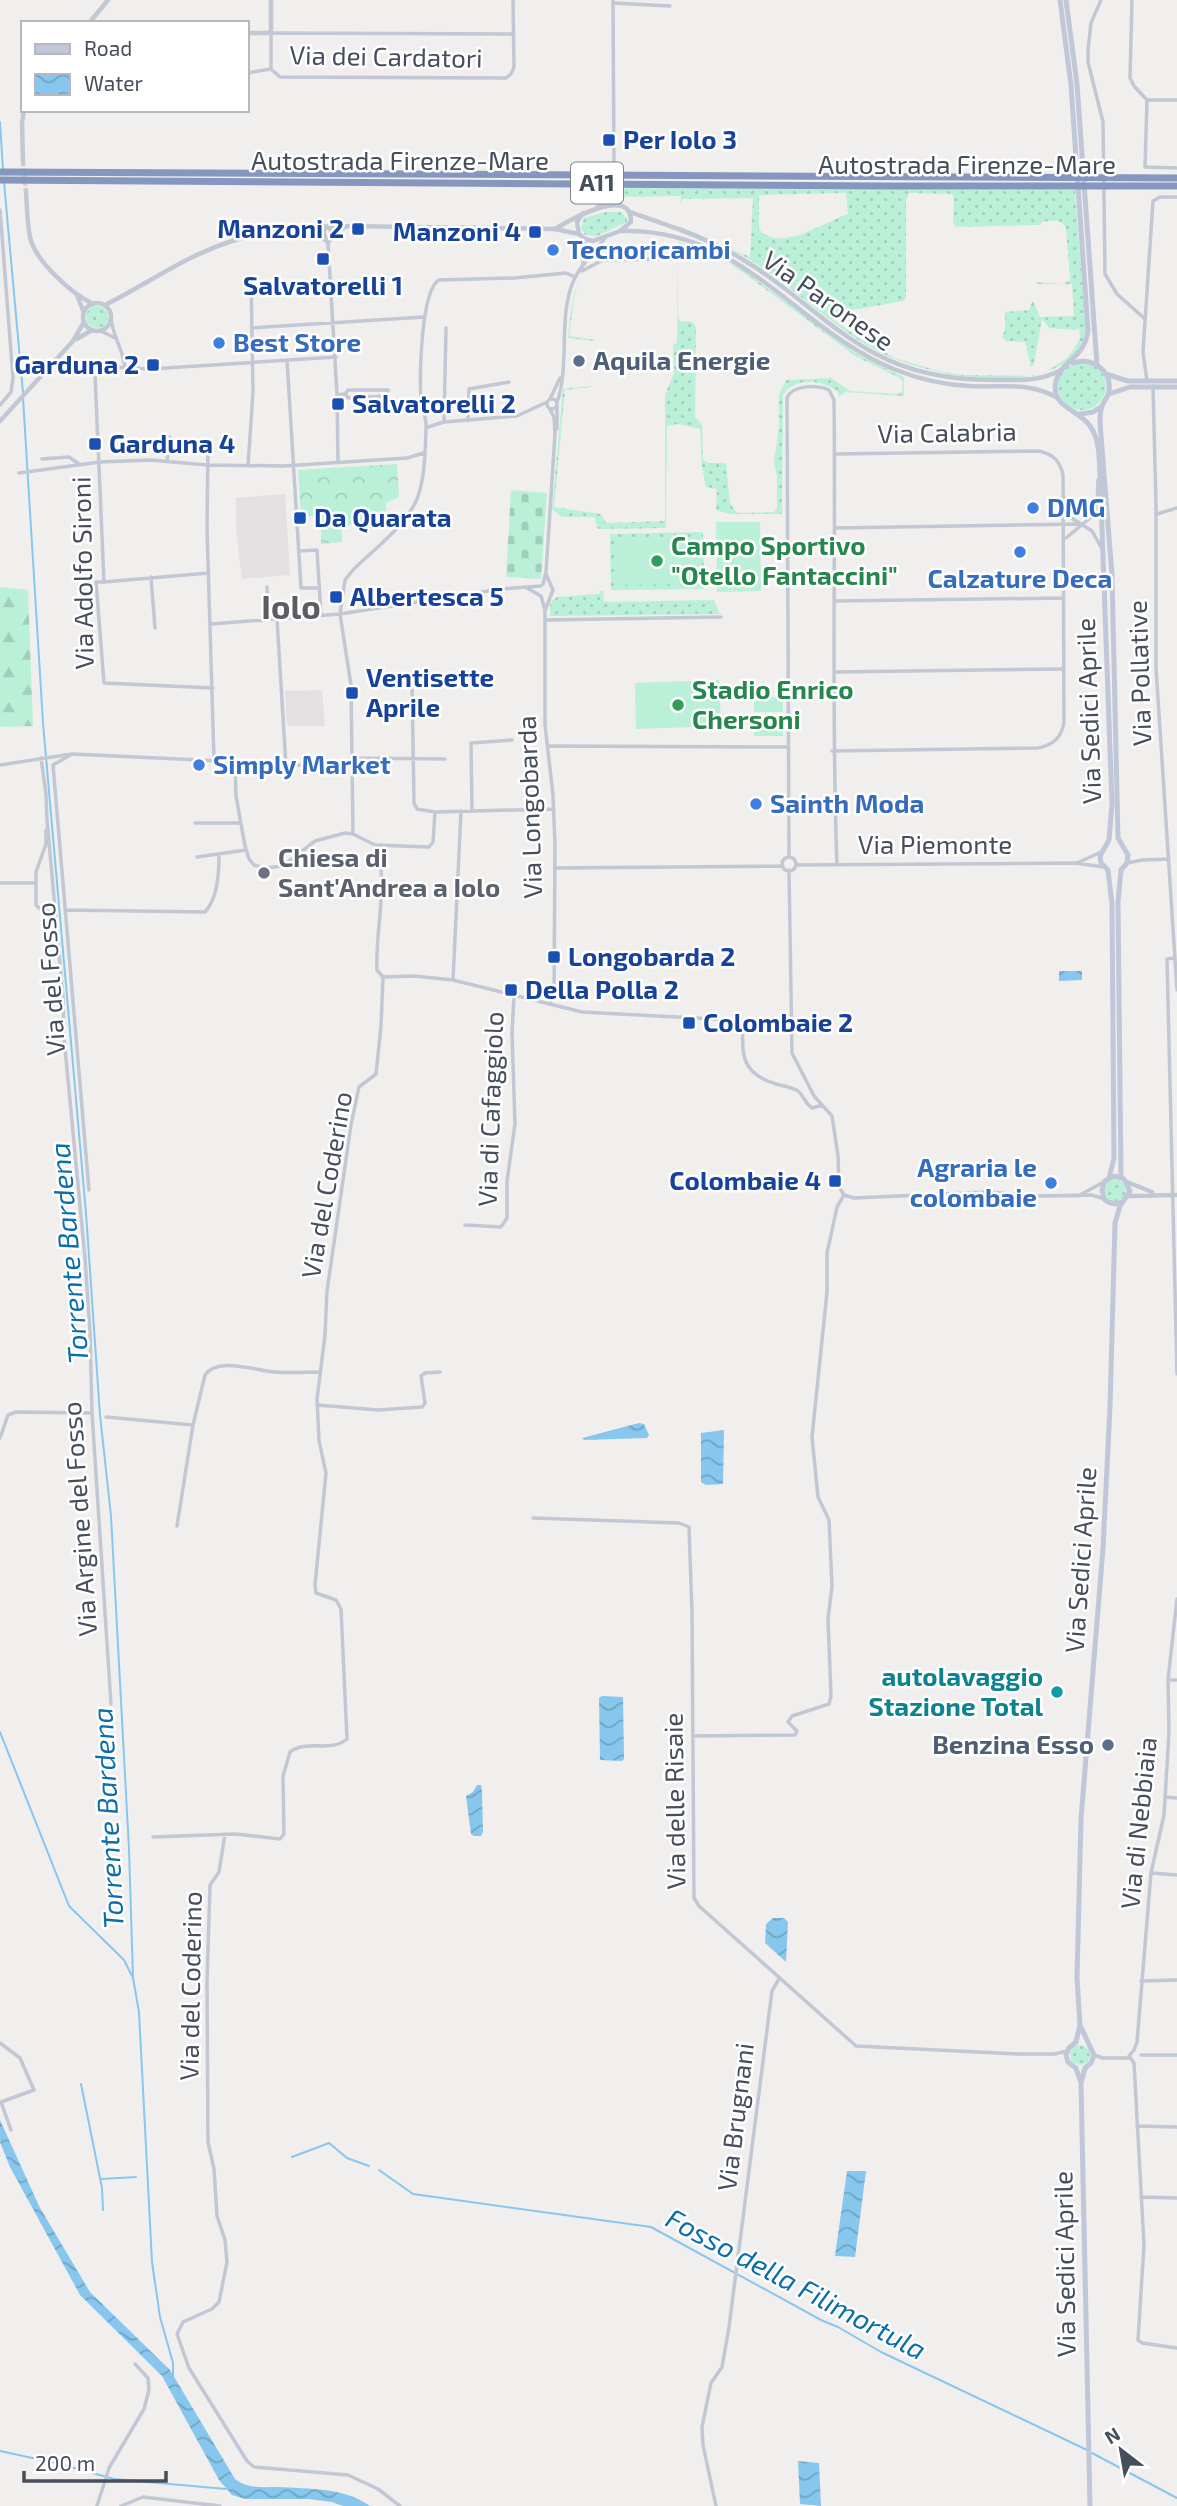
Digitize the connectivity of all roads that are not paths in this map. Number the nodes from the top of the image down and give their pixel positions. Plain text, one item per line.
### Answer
1 (108, 0) edge
2 (271, 0) edge
3 (513, 0) edge
4 (1060, 0) edge
5 (1066, 0) edge
6 (1101, 0) edge
7 (1132, 0) edge
8 (613, 2) edge
9 (670, 6) dead end
10 (91, 21) edge
11 (248, 33) edge
12 (271, 33) junction
13 (513, 34) junction
14 (271, 69) junction
15 (248, 73) edge
16 (1147, 100) junction
17 (1177, 100) edge
18 (23, 112) edge
19 (23, 162) tunnel mouth
20 (1079, 162) junction
21 (1177, 167) edge
22 (614, 171) dead end
23 (0, 172) edge
24 (17, 177) junction
25 (1177, 177) edge
26 (0, 180) edge
27 (1177, 186) edge
28 (26, 192) tunnel mouth
29 (1177, 197) edge
30 (1082, 203) junction
31 (622, 207) junction
32 (595, 208) junction
33 (0, 210) edge
34 (584, 212) junction
35 (629, 212) junction
36 (327, 226) junction
37 (348, 226) junction
38 (308, 227) junction
39 (555, 229) junction
40 (620, 231) junction
41 (579, 234) junction
42 (607, 235) junction
43 (585, 239) junction
44 (328, 243) junction
45 (598, 247) junction
46 (675, 259) dead end
47 (603, 260) junction
48 (583, 267) junction
49 (251, 276) dead end
50 (576, 276) junction
51 (76, 294) junction
52 (123, 296) junction
53 (93, 304) junction
54 (105, 305) junction
55 (110, 311) junction
56 (84, 314) junction
57 (424, 317) junction
58 (111, 319) junction
59 (1145, 319) junction
60 (332, 321) junction
61 (84, 322) junction
62 (251, 328) junction
63 (446, 328) dead end
64 (92, 330) junction
65 (101, 331) junction
66 (117, 339) junction
67 (73, 341) junction
68 (336, 356) junction
69 (287, 360) junction
70 (252, 362) junction
71 (1071, 363) junction
72 (1097, 365) junction
73 (125, 368) junction
74 (1062, 370) junction
75 (1106, 374) junction
76 (561, 376) junction
77 (1147, 381) junction
78 (1177, 381) edge
79 (509, 382) dead end
80 (1153, 386) junction
81 (1177, 387) edge
82 (366, 390) junction
83 (345, 394) junction
84 (1109, 394) junction
85 (337, 395) junction
86 (366, 397) junction
87 (1058, 398) junction
88 (548, 401) junction
89 (557, 404) junction
90 (0, 405) edge
91 (1102, 406) junction
92 (549, 408) junction
93 (1077, 414) junction
94 (0, 421) edge
95 (468, 421) junction
96 (444, 422) junction
97 (427, 428) junction
98 (555, 434) junction
99 (170, 436) dead end
100 (208, 443) dead end
101 (425, 452) junction
102 (835, 454) junction
103 (42, 459) dead end
104 (167, 461) junction
105 (100, 462) junction
106 (338, 462) junction
107 (79, 464) junction
108 (207, 465) junction
109 (248, 466) junction
110 (294, 466) junction
111 (19, 473) dead end
112 (1100, 474) junction
113 (1063, 492) junction
114 (1177, 509) edge
115 (1157, 514) junction
116 (1063, 524) junction
117 (1082, 524) junction
118 (835, 528) junction
119 (1064, 540) junction
120 (299, 551) junction
121 (1103, 551) junction
122 (546, 572) junction
123 (209, 573) junction
124 (151, 577) junction
125 (104, 582) junction
126 (549, 584) junction
127 (542, 585) junction
128 (267, 587) dead end
129 (319, 588) junction
130 (527, 588) junction
131 (541, 595) junction
132 (551, 596) junction
133 (1064, 598) junction
134 (835, 601) junction
135 (545, 610) junction
136 (340, 614) junction
137 (321, 615) junction
138 (721, 617) dead end
139 (268, 619) junction
140 (277, 619) junction
141 (545, 620) junction
142 (211, 624) junction
143 (155, 628) dead end
144 (1062, 669) junction
145 (835, 672) junction
146 (412, 682) dead end
147 (212, 688) junction
148 (512, 740) dead end
149 (549, 746) junction
150 (789, 747) junction
151 (832, 751) junction
152 (72, 754) junction
153 (41, 758) junction
154 (352, 758) junction
155 (445, 759) dead end
156 (214, 760) junction
157 (413, 760) junction
158 (235, 763) junction
159 (352, 764) junction
160 (0, 765) edge
161 (286, 765) junction
162 (554, 809) junction
163 (461, 810) junction
164 (472, 810) junction
165 (435, 812) junction
166 (47, 820) junction
167 (195, 823) dead end
168 (240, 823) junction
169 (353, 834) junction
170 (375, 845) junction
171 (1120, 845) junction
172 (1103, 849) junction
173 (246, 850) junction
174 (219, 854) junction
175 (1128, 855) junction
176 (197, 857) dead end
177 (789, 857) junction
178 (1170, 859) junction
179 (1142, 860) junction
180 (1075, 863) junction
181 (1127, 863) junction
182 (796, 865) junction
183 (837, 865) junction
184 (783, 866) junction
185 (555, 868) junction
186 (1106, 869) junction
187 (789, 870) junction
188 (1121, 870) junction
189 (0, 883) edge
190 (34, 883) junction
191 (65, 910) junction
192 (56, 913) junction
193 (1174, 958) junction
194 (383, 977) junction
195 (453, 980) junction
196 (1177, 990) edge
197 (514, 996) junction
198 (550, 1003) junction
199 (743, 1022) junction
200 (790, 1023) junction
201 (822, 1105) junction
202 (1121, 1177) junction
203 (1107, 1180) junction
204 (1127, 1182) junction
205 (89, 1190) dead end
206 (1156, 1194) junction
207 (844, 1195) junction
208 (1175, 1195) edge
209 (1129, 1196) junction
210 (1076, 1197) junction
211 (1106, 1200) junction
212 (1123, 1202) junction
213 (1115, 1223) junction
214 (465, 1225) dead end
215 (320, 1372) junction
216 (440, 1372) dead end
217 (1177, 1374) edge
218 (317, 1405) junction
219 (92, 1413) junction
220 (106, 1417) dead end
221 (193, 1425) junction
222 (0, 1438) edge
223 (533, 1518) dead end
224 (177, 1526) dead end
225 (1177, 1600) edge
226 (1168, 1680) junction
227 (1177, 1680) edge
228 (111, 1704) dead end
229 (693, 1736) junction
230 (1166, 1797) junction
231 (1177, 1798) edge
232 (225, 1835) junction
233 (153, 1837) dead end
234 (1151, 1873) junction
235 (1177, 1875) edge
236 (779, 1979) junction
237 (1177, 1980) edge
238 (1141, 1981) junction
239 (1080, 2025) junction
240 (1076, 2042) junction
241 (0, 2043) edge
242 (1087, 2044) junction
243 (1134, 2050) junction
244 (1067, 2051) junction
245 (1054, 2054) junction
246 (1094, 2055) junction
247 (1177, 2055) edge
248 (1141, 2056) junction
249 (1103, 2058) junction
250 (1129, 2058) junction
251 (1068, 2062) junction
252 (1091, 2063) junction
253 (1134, 2063) junction
254 (1076, 2068) junction
255 (1085, 2068) junction
256 (1081, 2083) junction
257 (1137, 2126) junction
258 (1177, 2127) edge
259 (11, 2130) dead end
260 (1141, 2197) junction
261 (1177, 2198) edge
262 (1177, 2348) edge
263 (135, 2364) dead end
264 (97, 2506) edge
265 (121, 2506) edge
266 (220, 2506) edge
267 (400, 2506) edge
268 (716, 2506) edge
269 (1090, 2506) edge

1 - 10 street
2 - 12 street
3 - 13 street, Via dei Cardatori
4 - 20 main road
5 - 20 main road
6 - 59 street
7 - 16 street
8 - 9 street
8 - 22 street
11 - 12 street
12 - 13 street
12 - 14 street
13 - 14 street, Via dei Cardatori
14 - 15 street
16 - 17 street
16 - 21 street
18 - 19 street
20 - 30 main road
23 - 24 highway, Autostrada Firenze-Mare / A11
24 - 25 highway, Autostrada Firenze-Mare / A11
24 - 26 highway, Autostrada Firenze-Mare / A11
24 - 27 highway, Autostrada Firenze-Mare / A11
28 - 51 street
29 - 59 street
30 - 71 main road
30 - 72 main road
31 - 32 street
31 - 32 street
31 - 35 street, Via Paronese
32 - 34 street
33 - 90 street
34 - 39 street
34 - 41 street
35 - 40 street
35 - 74 street, Via Paronese
36 - 37 street
36 - 38 street
36 - 44 street
37 - 39 street
37 - 44 street
38 - 44 street
38 - 52 street
39 - 41 street
40 - 42 street, Via Paronese
40 - 87 street, Via Paronese
41 - 43 street
42 - 43 street, Via Paronese
42 - 45 street
43 - 48 street
44 - 60 street
45 - 47 street
45 - 48 street
46 - 47 street
47 - 50 street
48 - 50 street
49 - 62 street
50 - 57 street
50 - 76 street
51 - 53 street
51 - 56 street
52 - 54 street
52 - 55 street
53 - 54 street
53 - 56 street
54 - 55 street
55 - 58 street
56 - 61 street
57 - 60 street
57 - 97 street
58 - 65 street
58 - 66 street
59 - 77 street
60 - 62 street
60 - 68 street
61 - 64 street
61 - 67 street
62 - 70 street
63 - 96 street
64 - 65 street
64 - 67 street
65 - 66 street
66 - 73 street
67 - 94 street
68 - 69 street
68 - 85 street
69 - 70 street
69 - 110 street
70 - 73 street
70 - 109 street
71 - 72 main road
71 - 74 main road
72 - 75 main road
73 - 105 street, Via Adolfo Sironi
74 - 87 main road
75 - 77 main road
75 - 84 main road
76 - 88 street
76 - 89 street
77 - 78 main road
79 - 95 street
80 - 81 main road
80 - 84 main road
80 - 115 street, Via Pollative
82 - 83 street
82 - 86 street
82 - 86 street
83 - 85 street
83 - 86 street
84 - 91 main road, Via Sedici Aprile
85 - 106 street
87 - 93 main road, Via Sedici Aprile
88 - 89 street
88 - 92 street
88 - 95 street
89 - 92 street
89 - 98 street
91 - 93 main road
91 - 171 main road, Via Sedici Aprile
92 - 98 street
93 - 112 main road, Via Sedici Aprile
95 - 96 street
96 - 97 street
97 - 101 street
98 - 122 street
99 - 104 street
100 - 108 street
101 - 106 street
101 - 136 street
102 - 113 street, Via Calabria
102 - 118 street
102 - 150 street
103 - 107 street
104 - 105 street
104 - 108 street
105 - 107 street
105 - 125 street, Via Adolfo Sironi
106 - 110 street
107 - 111 street
108 - 109 street
108 - 123 street
109 - 110 street
110 - 120 street
112 - 117 street
112 - 121 main road, Via Sedici Aprile
113 - 116 street
113 - 117 street
114 - 115 street
115 - 178 street, Via Pollative
116 - 117 street
116 - 118 street
116 - 119 street
117 - 119 street
117 - 121 street
118 - 134 street
119 - 133 street
120 - 129 street
120 - 129 street
121 - 172 main road, Via Sedici Aprile
122 - 126 street
122 - 127 street, Via Longobarda
123 - 124 street
123 - 142 street
124 - 125 street
124 - 143 street
125 - 147 street, Via Adolfo Sironi
126 - 127 street
126 - 132 street
127 - 130 street
127 - 131 street, Via Longobarda
128 - 139 street
129 - 137 street
130 - 131 street
130 - 136 street
131 - 132 street
131 - 135 street, Via Longobarda
132 - 135 street, Via Longobarda
133 - 134 street
133 - 144 street
134 - 145 street
135 - 141 street, Via Longobarda
136 - 137 street
136 - 154 street
137 - 140 street
138 - 141 street
139 - 140 street
139 - 142 street
140 - 161 street
141 - 149 street, Via Longobarda
142 - 147 street
144 - 145 street
144 - 151 street
145 - 151 street
146 - 157 street
147 - 156 street
148 - 164 street
149 - 150 street
149 - 162 street, Via Longobarda
150 - 177 street
151 - 183 street
152 - 153 street
152 - 156 street
152 - 191 street, Via del Fosso
153 - 160 street
153 - 166 street
154 - 157 street
154 - 159 street
155 - 157 street
156 - 158 street
157 - 165 street
158 - 161 street
158 - 168 street
159 - 161 street
159 - 169 street
162 - 164 street
162 - 185 street, Via Longobarda
163 - 164 street
163 - 165 street
163 - 195 street
165 - 170 street
166 - 190 street
166 - 192 street, Via Argine del Fosso
167 - 168 street
168 - 173 street
169 - 170 street
169 - 173 street
170 - 194 street, Via del Coderino
171 - 172 main road
171 - 175 main road
172 - 180 street, Via Piemonte
172 - 186 main road, Via Sedici Aprile
173 - 174 street
174 - 176 street
174 - 191 street
175 - 179 street
175 - 181 main road
177 - 182 street
177 - 184 street
178 - 179 street
178 - 193 street, Via Pollative
179 - 181 street
180 - 183 street, Via Piemonte
180 - 186 street, Via Piemonte
181 - 188 main road
182 - 183 street, Via Piemonte
182 - 187 street
184 - 185 street
184 - 187 street
185 - 198 street, Via Longobarda
186 - 188 main road
186 - 203 main road, Via Sedici Aprile
187 - 200 street
188 - 202 main road
189 - 190 street
190 - 192 street
191 - 205 street, Via del Fosso
192 - 219 street, Via Argine del Fosso
193 - 196 street, Via Pollative
193 - 208 street, Via Pollative
194 - 195 street
194 - 215 street, Via del Coderino
195 - 197 street
197 - 198 street
197 - 214 street, Via di Cafaggiolo
198 - 199 street
199 - 200 street
199 - 201 street
200 - 201 street
201 - 207 street
202 - 203 main road
202 - 204 main road
203 - 210 street
203 - 211 main road, Via Sedici Aprile
204 - 206 street
204 - 209 main road
206 - 208 street
206 - 209 street
207 - 210 street
207 - 229 street
208 - 217 street
209 - 212 main road
210 - 211 street
211 - 212 main road
211 - 213 main road, Via Sedici Aprile
212 - 213 main road
213 - 239 main road, Via Sedici Aprile
215 - 218 street, Via del Coderino
215 - 221 street
216 - 218 street
218 - 232 street, Via del Coderino
219 - 222 street
219 - 228 street, Via Argine del Fosso
220 - 221 street
221 - 224 street
223 - 229 street, Via delle Risaie
225 - 226 street, Via di Nebbiaia
226 - 227 street
226 - 230 street, Via di Nebbiaia
229 - 236 street, Via delle Risaie
230 - 231 street
230 - 234 street, Via di Nebbiaia
232 - 233 street
232 - 267 street, Via del Coderino
234 - 235 street
234 - 238 street, Via di Nebbiaia
236 - 245 street, Via delle Risaie
236 - 268 street, Via Brugnani
237 - 238 street
238 - 243 street, Via di Nebbiaia
239 - 240 main road, Via Sedici Aprile
239 - 242 main road, Via Sedici Aprile
240 - 242 main road
240 - 244 main road
241 - 259 street
242 - 246 main road, Via Sedici Aprile
243 - 248 street
243 - 250 street, Via di Nebbiaia
244 - 245 street, Via delle Risaie
244 - 251 main road
245 - 251 street, Via delle Risaie
246 - 249 street
246 - 252 main road
247 - 248 street
248 - 253 street
249 - 250 street
249 - 252 street
250 - 253 street
251 - 254 main road
252 - 255 main road
253 - 257 street
254 - 255 main road
254 - 256 main road, Via Sedici Aprile
255 - 256 main road, Via Sedici Aprile
256 - 269 main road, Via Sedici Aprile
257 - 258 street
257 - 260 street
260 - 261 street
260 - 262 street
263 - 264 street
265 - 266 street

